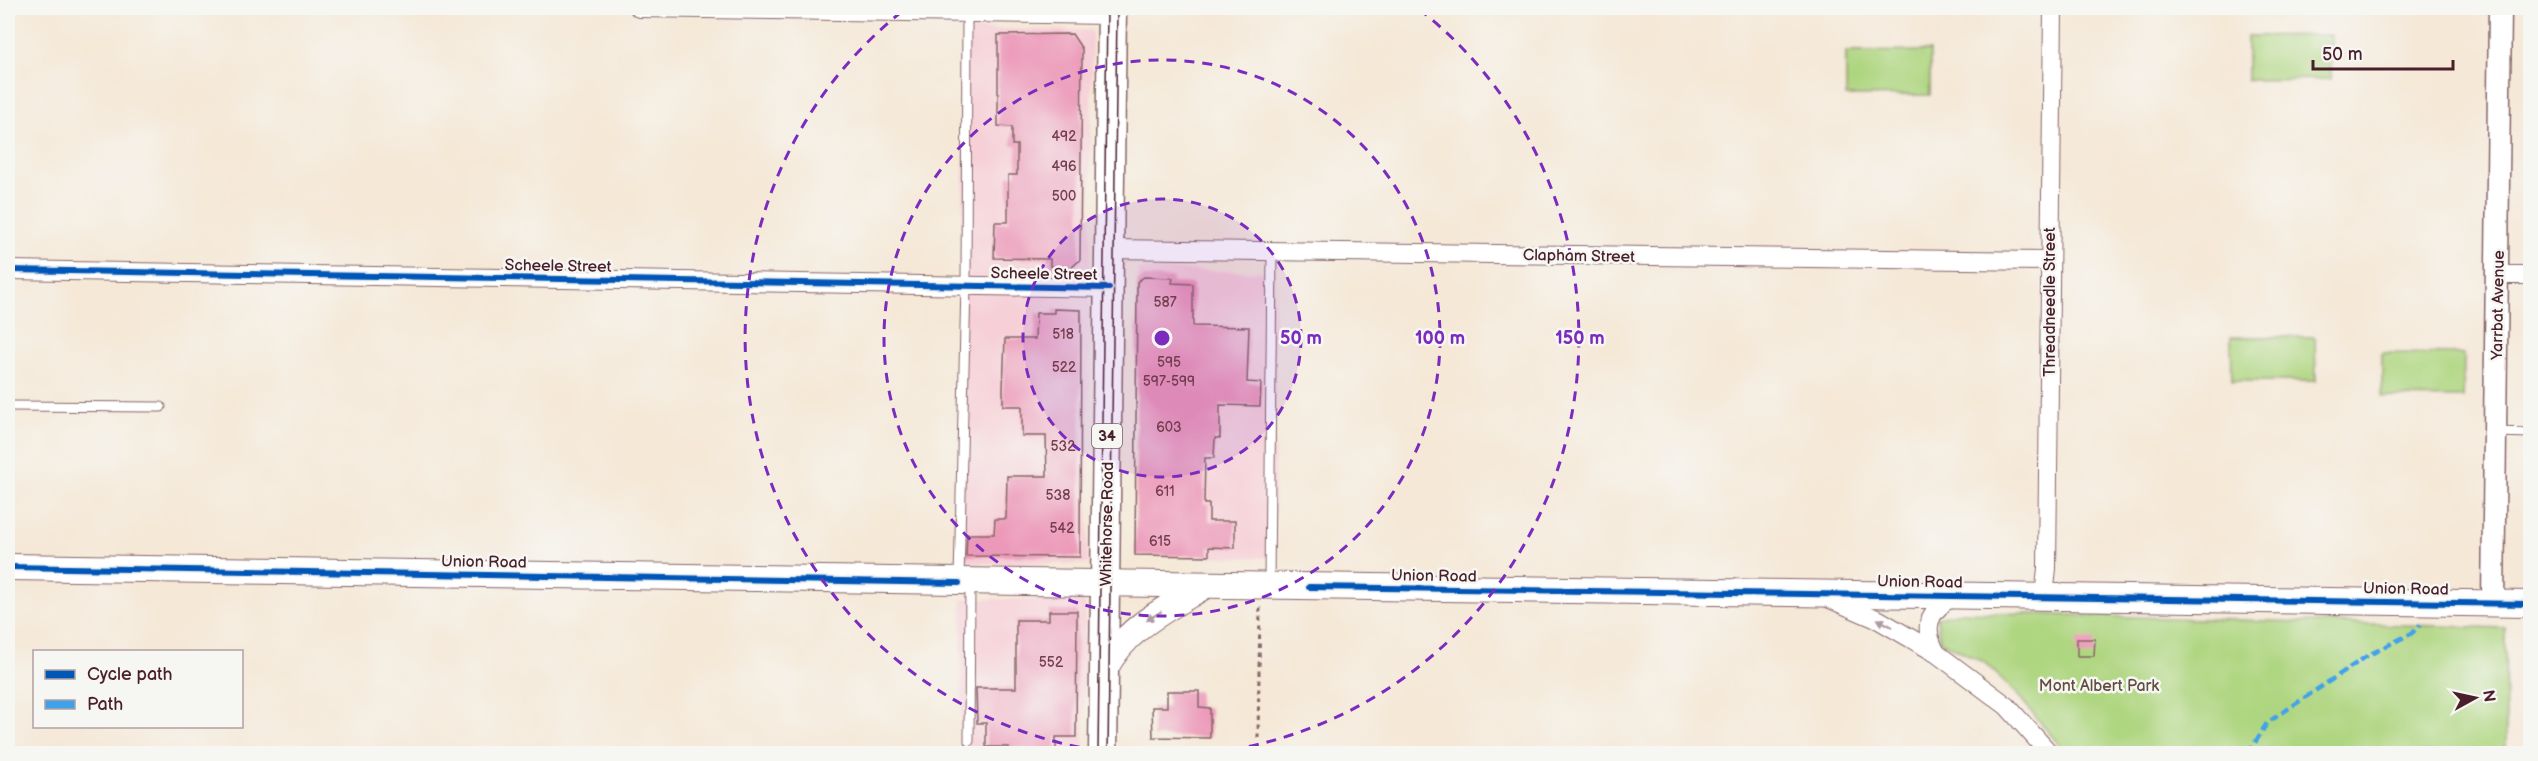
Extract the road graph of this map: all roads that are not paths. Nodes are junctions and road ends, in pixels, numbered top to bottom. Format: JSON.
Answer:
{"nodes":[{"id":1,"x":639,"y":8,"type":"edge"},
{"id":2,"x":2053,"y":8,"type":"edge"},
{"id":3,"x":2500,"y":8,"type":"edge"},
{"id":4,"x":1112,"y":11,"type":"edge"},
{"id":5,"x":967,"y":12,"type":"junction"},
{"id":6,"x":1109,"y":249,"type":"junction"},
{"id":7,"x":1272,"y":252,"type":"junction"},
{"id":8,"x":2049,"y":261,"type":"junction"},
{"id":9,"x":8,"y":270,"type":"edge"},
{"id":10,"x":2498,"y":275,"type":"junction"},
{"id":11,"x":2530,"y":275,"type":"edge"},
{"id":12,"x":966,"y":285,"type":"junction"},
{"id":13,"x":1109,"y":288,"type":"junction"},
{"id":14,"x":8,"y":406,"type":"edge"},
{"id":15,"x":161,"y":407,"type":"dead end"},
{"id":16,"x":2495,"y":432,"type":"junction"},
{"id":17,"x":2530,"y":433,"type":"edge"},
{"id":18,"x":8,"y":567,"type":"edge"},
{"id":19,"x":965,"y":583,"type":"junction"},
{"id":20,"x":1105,"y":585,"type":"junction"},
{"id":21,"x":1204,"y":586,"type":"junction"},
{"id":22,"x":1264,"y":587,"type":"junction"},
{"id":23,"x":1815,"y":592,"type":"junction"},
{"id":24,"x":1953,"y":596,"type":"junction"},
{"id":25,"x":2044,"y":597,"type":"junction"},
{"id":26,"x":2493,"y":603,"type":"junction"},
{"id":27,"x":2530,"y":604,"type":"edge"},
{"id":28,"x":1936,"y":653,"type":"junction"},
{"id":29,"x":1104,"y":670,"type":"junction"},
{"id":30,"x":969,"y":741,"type":"dead end"},
{"id":31,"x":1104,"y":753,"type":"edge"},
{"id":32,"x":2050,"y":753,"type":"edge"}],
"edges":[{"from":1,"to":5,"type":"street"},
{"from":2,"to":8,"type":"street","name":"Threadneedle Street"},
{"from":3,"to":10,"type":"street","name":"Yarrbat Avenue"},
{"from":4,"to":5,"type":"street"},
{"from":4,"to":6,"type":"main road","name":"Whitehorse Road","number":"34"},
{"from":5,"to":12,"type":"lane"},
{"from":6,"to":7,"type":"street","name":"Clapham Street"},
{"from":6,"to":13,"type":"main road","name":"Whitehorse Road","number":"34"},
{"from":7,"to":8,"type":"street","name":"Clapham Street"},
{"from":7,"to":22,"type":"lane"},
{"from":8,"to":25,"type":"street","name":"Threadneedle Street"},
{"from":9,"to":12,"type":"street","name":"Scheele Street"},
{"from":10,"to":11,"type":"street"},
{"from":10,"to":16,"type":"street","name":"Yarrbat Avenue"},
{"from":12,"to":13,"type":"street","name":"Scheele Street"},
{"from":12,"to":19,"type":"lane"},
{"from":13,"to":20,"type":"main road","name":"Whitehorse Road","number":"34"},
{"from":14,"to":15,"type":"lane"},
{"from":16,"to":17,"type":"lane"},
{"from":16,"to":26,"type":"street","name":"Yarrbat Avenue"},
{"from":18,"to":19,"type":"main road","name":"Union Road"},
{"from":19,"to":20,"type":"main road","name":"Union Road"},
{"from":19,"to":30,"type":"lane"},
{"from":20,"to":21,"type":"main road","name":"Union Road"},
{"from":20,"to":29,"type":"main road","name":"Whitehorse Road","number":"34"},
{"from":21,"to":22,"type":"main road","name":"Union Road"},
{"from":21,"to":29,"type":"main road","one_way":true},
{"from":22,"to":23,"type":"main road","name":"Union Road"},
{"from":23,"to":24,"type":"main road","name":"Union Road"},
{"from":28,"to":23,"type":"street","one_way":true},
{"from":24,"to":25,"type":"main road","name":"Union Road"},
{"from":24,"to":28,"type":"street"},
{"from":25,"to":26,"type":"main road","name":"Union Road"},
{"from":26,"to":27,"type":"main road","name":"Union Road"},
{"from":28,"to":32,"type":"street"},
{"from":29,"to":31,"type":"main road","name":"Whitehorse Road","number":"34"}]}
